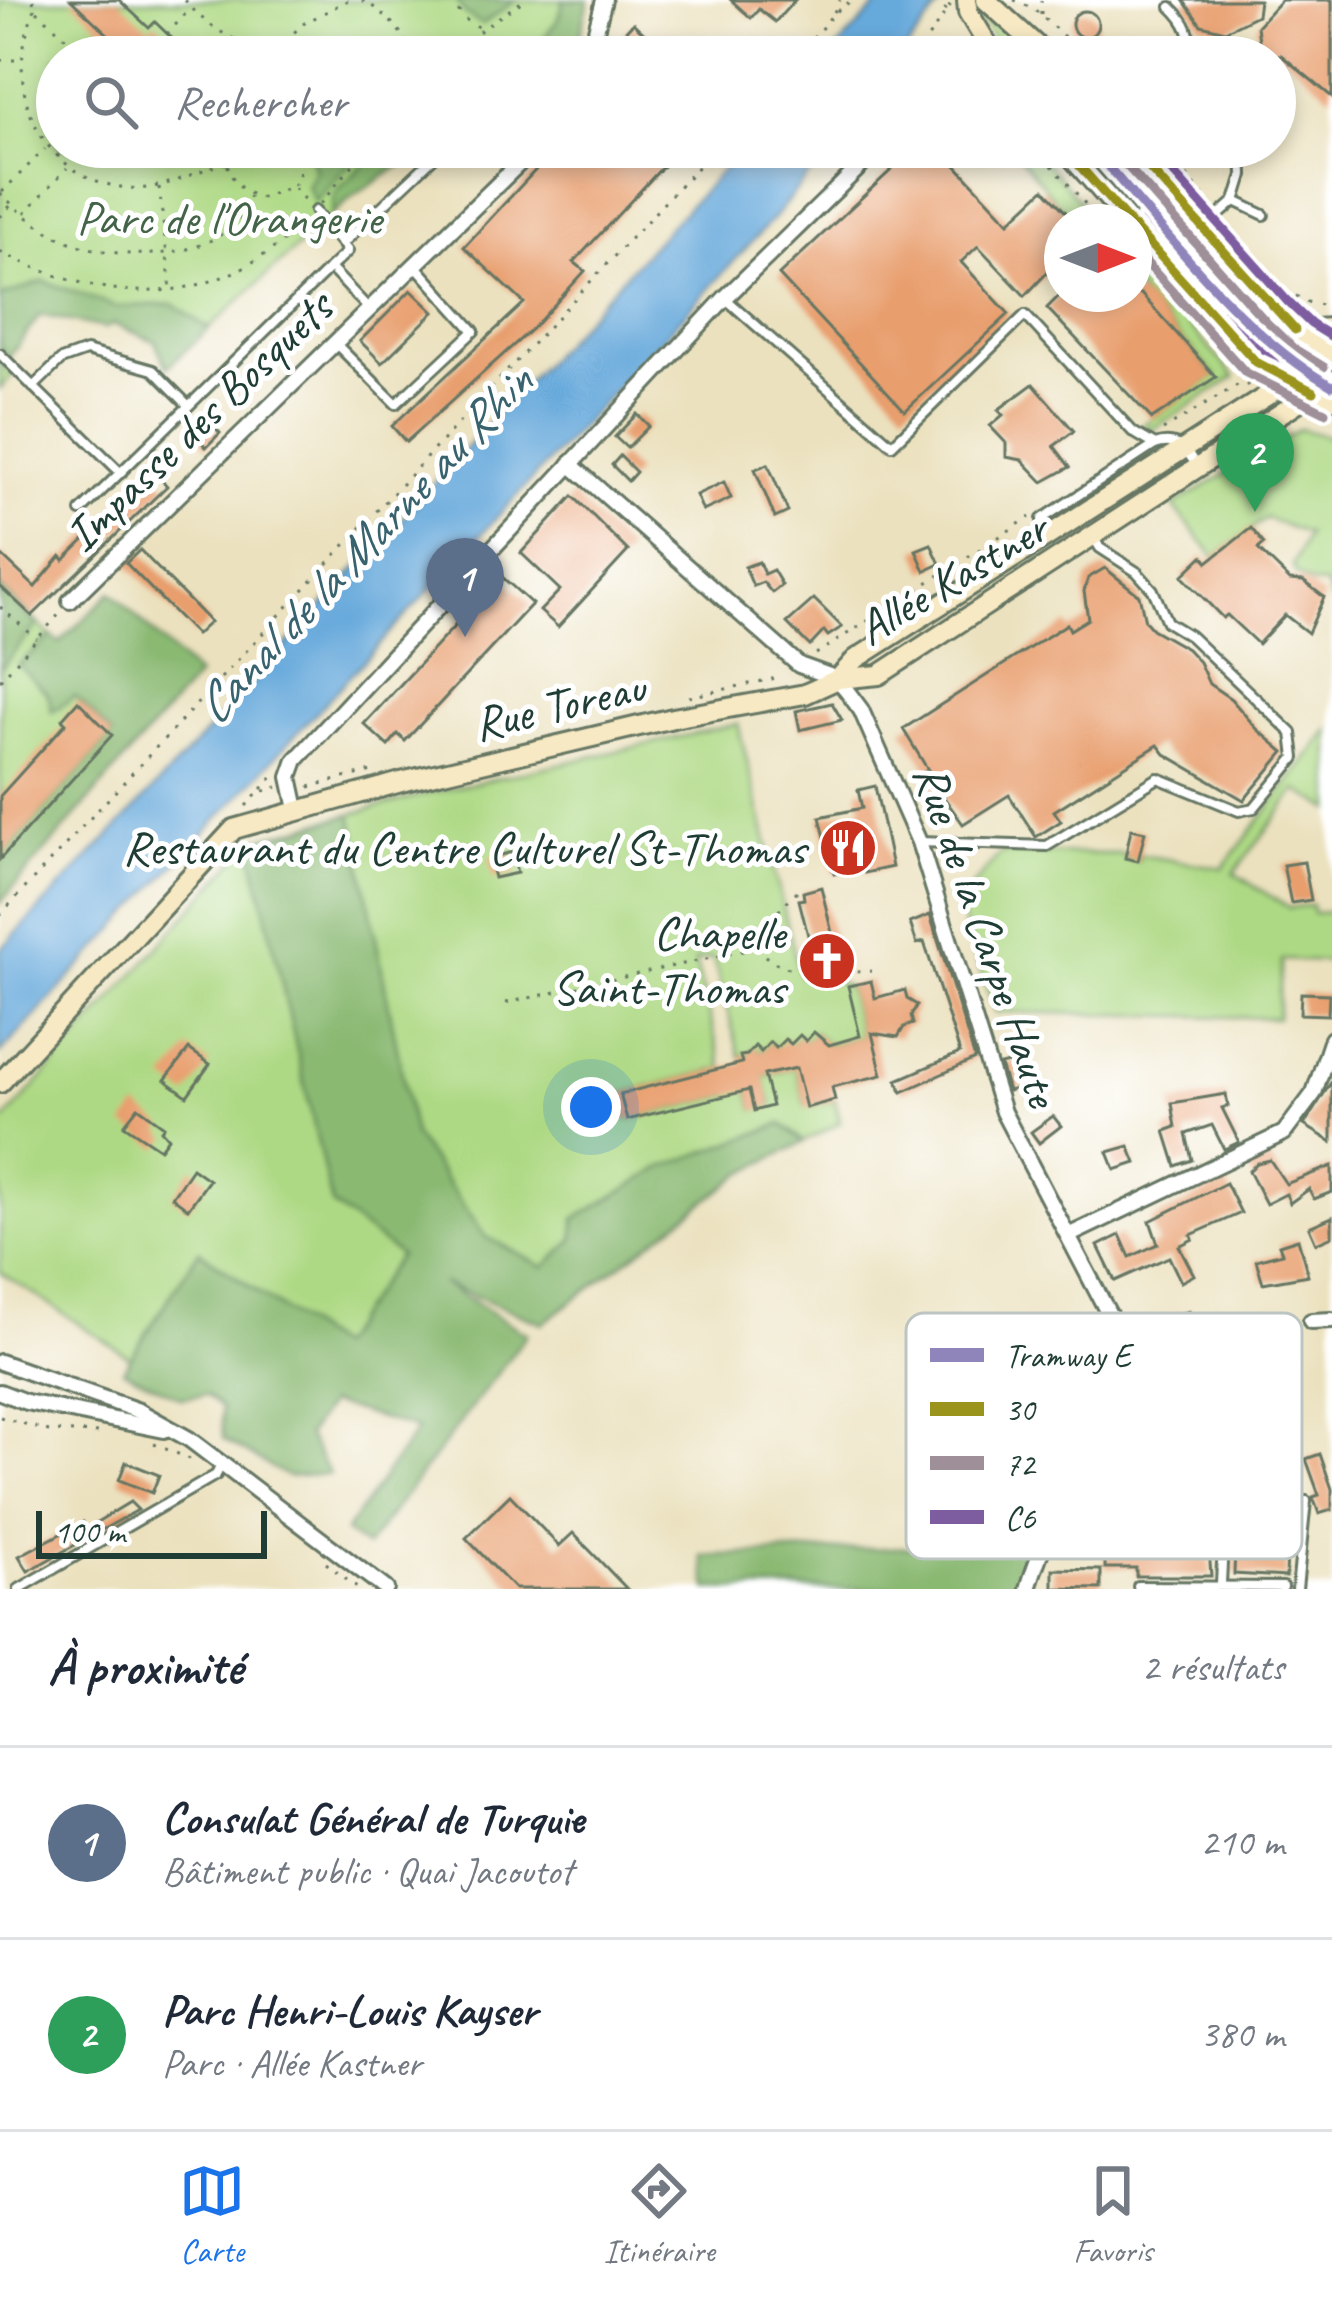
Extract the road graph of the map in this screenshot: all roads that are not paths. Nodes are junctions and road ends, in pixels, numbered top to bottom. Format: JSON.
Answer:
{"nodes":[{"id":1,"x":604,"y":0,"type":"edge"},
{"id":2,"x":967,"y":0,"type":"edge"},
{"id":3,"x":986,"y":0,"type":"edge"},
{"id":4,"x":1171,"y":7,"type":"dead end"},
{"id":5,"x":595,"y":36,"type":"edge"},
{"id":6,"x":982,"y":36,"type":"edge"},
{"id":7,"x":1026,"y":36,"type":"edge"},
{"id":8,"x":1191,"y":36,"type":"edge"},
{"id":9,"x":423,"y":168,"type":"edge"},
{"id":10,"x":514,"y":168,"type":"edge"},
{"id":11,"x":858,"y":168,"type":"edge"},
{"id":12,"x":1082,"y":168,"type":"edge"},
{"id":13,"x":1148,"y":168,"type":"edge"},
{"id":14,"x":1243,"y":168,"type":"edge"},
{"id":15,"x":1235,"y":201,"type":"junction"},
{"id":16,"x":1113,"y":204,"type":"edge"},
{"id":17,"x":314,"y":211,"type":"road end"},
{"id":18,"x":1264,"y":215,"type":"dead end"},
{"id":19,"x":1202,"y":229,"type":"junction"},
{"id":20,"x":342,"y":244,"type":"junction"},
{"id":21,"x":1152,"y":247,"type":"edge"},
{"id":22,"x":415,"y":265,"type":"junction"},
{"id":23,"x":330,"y":268,"type":"junction"},
{"id":24,"x":725,"y":298,"type":"junction"},
{"id":25,"x":369,"y":309,"type":"junction"},
{"id":26,"x":1332,"y":328,"type":"edge"},
{"id":27,"x":1295,"y":330,"type":"junction"},
{"id":28,"x":335,"y":343,"type":"junction"},
{"id":29,"x":0,"y":354,"type":"edge"},
{"id":30,"x":1332,"y":354,"type":"edge"},
{"id":31,"x":1288,"y":380,"type":"junction"},
{"id":32,"x":1332,"y":380,"type":"edge"},
{"id":33,"x":34,"y":387,"type":"junction"},
{"id":34,"x":1323,"y":396,"type":"edge"},
{"id":35,"x":187,"y":404,"type":"junction"},
{"id":36,"x":1133,"y":432,"type":"junction"},
{"id":37,"x":1151,"y":442,"type":"junction"},
{"id":38,"x":1185,"y":447,"type":"junction"},
{"id":39,"x":1135,"y":458,"type":"junction"},
{"id":40,"x":570,"y":464,"type":"junction"},
{"id":41,"x":1198,"y":468,"type":"junction"},
{"id":42,"x":121,"y":473,"type":"junction"},
{"id":43,"x":81,"y":511,"type":"dead end"},
{"id":44,"x":1093,"y":536,"type":"junction"},
{"id":45,"x":1043,"y":538,"type":"junction"},
{"id":46,"x":70,"y":601,"type":"road end"},
{"id":47,"x":929,"y":612,"type":"junction"},
{"id":48,"x":944,"y":633,"type":"junction"},
{"id":49,"x":838,"y":679,"type":"junction"},
{"id":50,"x":297,"y":808,"type":"junction"},
{"id":51,"x":919,"y":842,"type":"junction"},
{"id":52,"x":1332,"y":1040,"type":"edge"},
{"id":53,"x":1329,"y":1060,"type":"edge"},
{"id":54,"x":0,"y":1083,"type":"edge"},
{"id":55,"x":1070,"y":1235,"type":"junction"},
{"id":56,"x":1109,"y":1313,"type":"edge"},
{"id":57,"x":1332,"y":1320,"type":"edge"},
{"id":58,"x":1311,"y":1321,"type":"dead end"},
{"id":59,"x":0,"y":1362,"type":"edge"},
{"id":60,"x":0,"y":1392,"type":"edge"},
{"id":61,"x":178,"y":1433,"type":"junction"},
{"id":62,"x":222,"y":1464,"type":"junction"},
{"id":63,"x":1306,"y":1501,"type":"dead end"},
{"id":64,"x":1302,"y":1545,"type":"edge"},
{"id":65,"x":1038,"y":1559,"type":"edge"},
{"id":66,"x":1222,"y":1559,"type":"edge"},
{"id":67,"x":1301,"y":1559,"type":"edge"},
{"id":68,"x":1221,"y":1584,"type":"junction"},
{"id":69,"x":1138,"y":1586,"type":"edge"},
{"id":70,"x":1283,"y":1587,"type":"edge"},
{"id":71,"x":19,"y":1589,"type":"edge"},
{"id":72,"x":386,"y":1589,"type":"edge"},
{"id":73,"x":1028,"y":1589,"type":"edge"},
{"id":74,"x":1298,"y":1589,"type":"edge"}],
"edges":[{"from":1,"to":5,"type":"street"},
{"from":2,"to":6,"type":"main road"},
{"from":3,"to":7,"type":"main road"},
{"from":4,"to":8,"type":"lane"},
{"from":9,"to":20,"type":"lane"},
{"from":10,"to":22,"type":"street","name":"Impasse des Bosquets"},
{"from":11,"to":24,"type":"street"},
{"from":12,"to":16,"type":"main road"},
{"from":13,"to":19,"type":"main road"},
{"from":14,"to":15,"type":"lane"},
{"from":15,"to":18,"type":"lane"},
{"from":15,"to":19,"type":"lane"},
{"from":17,"to":20,"type":"lane"},
{"from":19,"to":27,"type":"main road"},
{"from":20,"to":23,"type":"lane"},
{"from":21,"to":31,"type":"main road"},
{"from":22,"to":25,"type":"street","name":"Impasse des Bosquets"},
{"from":22,"to":28,"type":"lane"},
{"from":23,"to":25,"type":"lane"},
{"from":23,"to":35,"type":"lane"},
{"from":24,"to":36,"type":"lane"},
{"from":24,"to":40,"type":"street"},
{"from":25,"to":28,"type":"street","name":"Impasse des Bosquets"},
{"from":26,"to":27,"type":"main road"},
{"from":27,"to":30,"type":"main road"},
{"from":28,"to":46,"type":"street","name":"Impasse des Bosquets"},
{"from":29,"to":33,"type":"lane"},
{"from":30,"to":31,"type":"main road","name":"Allée Kastner"},
{"from":31,"to":34,"type":"main road"},
{"from":31,"to":38,"type":"main road","name":"Allée Kastner"},
{"from":32,"to":34,"type":"main road","name":"Allée Kastner"},
{"from":33,"to":35,"type":"lane"},
{"from":33,"to":42,"type":"lane"},
{"from":34,"to":41,"type":"main road","name":"Allée Kastner"},
{"from":35,"to":42,"type":"lane"},
{"from":36,"to":37,"type":"lane"},
{"from":36,"to":39,"type":"lane"},
{"from":37,"to":38,"type":"lane"},
{"from":37,"to":39,"type":"lane"},
{"from":38,"to":41,"type":"lane"},
{"from":38,"to":45,"type":"main road","name":"Allée Kastner"},
{"from":39,"to":45,"type":"lane"},
{"from":40,"to":49,"type":"street"},
{"from":40,"to":50,"type":"street"},
{"from":41,"to":44,"type":"main road","name":"Allée Kastner"},
{"from":42,"to":43,"type":"lane"},
{"from":44,"to":48,"type":"main road","name":"Allée Kastner"},
{"from":44,"to":51,"type":"lane"},
{"from":45,"to":47,"type":"main road","name":"Allée Kastner"},
{"from":47,"to":48,"type":"main road"},
{"from":47,"to":49,"type":"main road","name":"Allée Kastner"},
{"from":48,"to":49,"type":"main road","name":"Allée Kastner"},
{"from":49,"to":50,"type":"main road","name":"Rue Toreau"},
{"from":49,"to":51,"type":"street","name":"Rue de la Carpe Haute"},
{"from":50,"to":54,"type":"main road","name":"Rue Toreau"},
{"from":51,"to":55,"type":"street","name":"Rue de la Carpe Haute"},
{"from":52,"to":53,"type":"street"},
{"from":53,"to":55,"type":"street"},
{"from":55,"to":56,"type":"street","name":"Rue de la Carpe Haute"},
{"from":57,"to":58,"type":"street"},
{"from":59,"to":61,"type":"street"},
{"from":60,"to":61,"type":"street"},
{"from":61,"to":62,"type":"street"},
{"from":62,"to":71,"type":"lane"},
{"from":62,"to":72,"type":"street"},
{"from":63,"to":64,"type":"lane"},
{"from":65,"to":73,"type":"street","name":"Rue de la Carpe Haute"},
{"from":66,"to":68,"type":"lane"},
{"from":67,"to":74,"type":"lane"},
{"from":68,"to":69,"type":"lane"},
{"from":68,"to":70,"type":"lane"}]}
